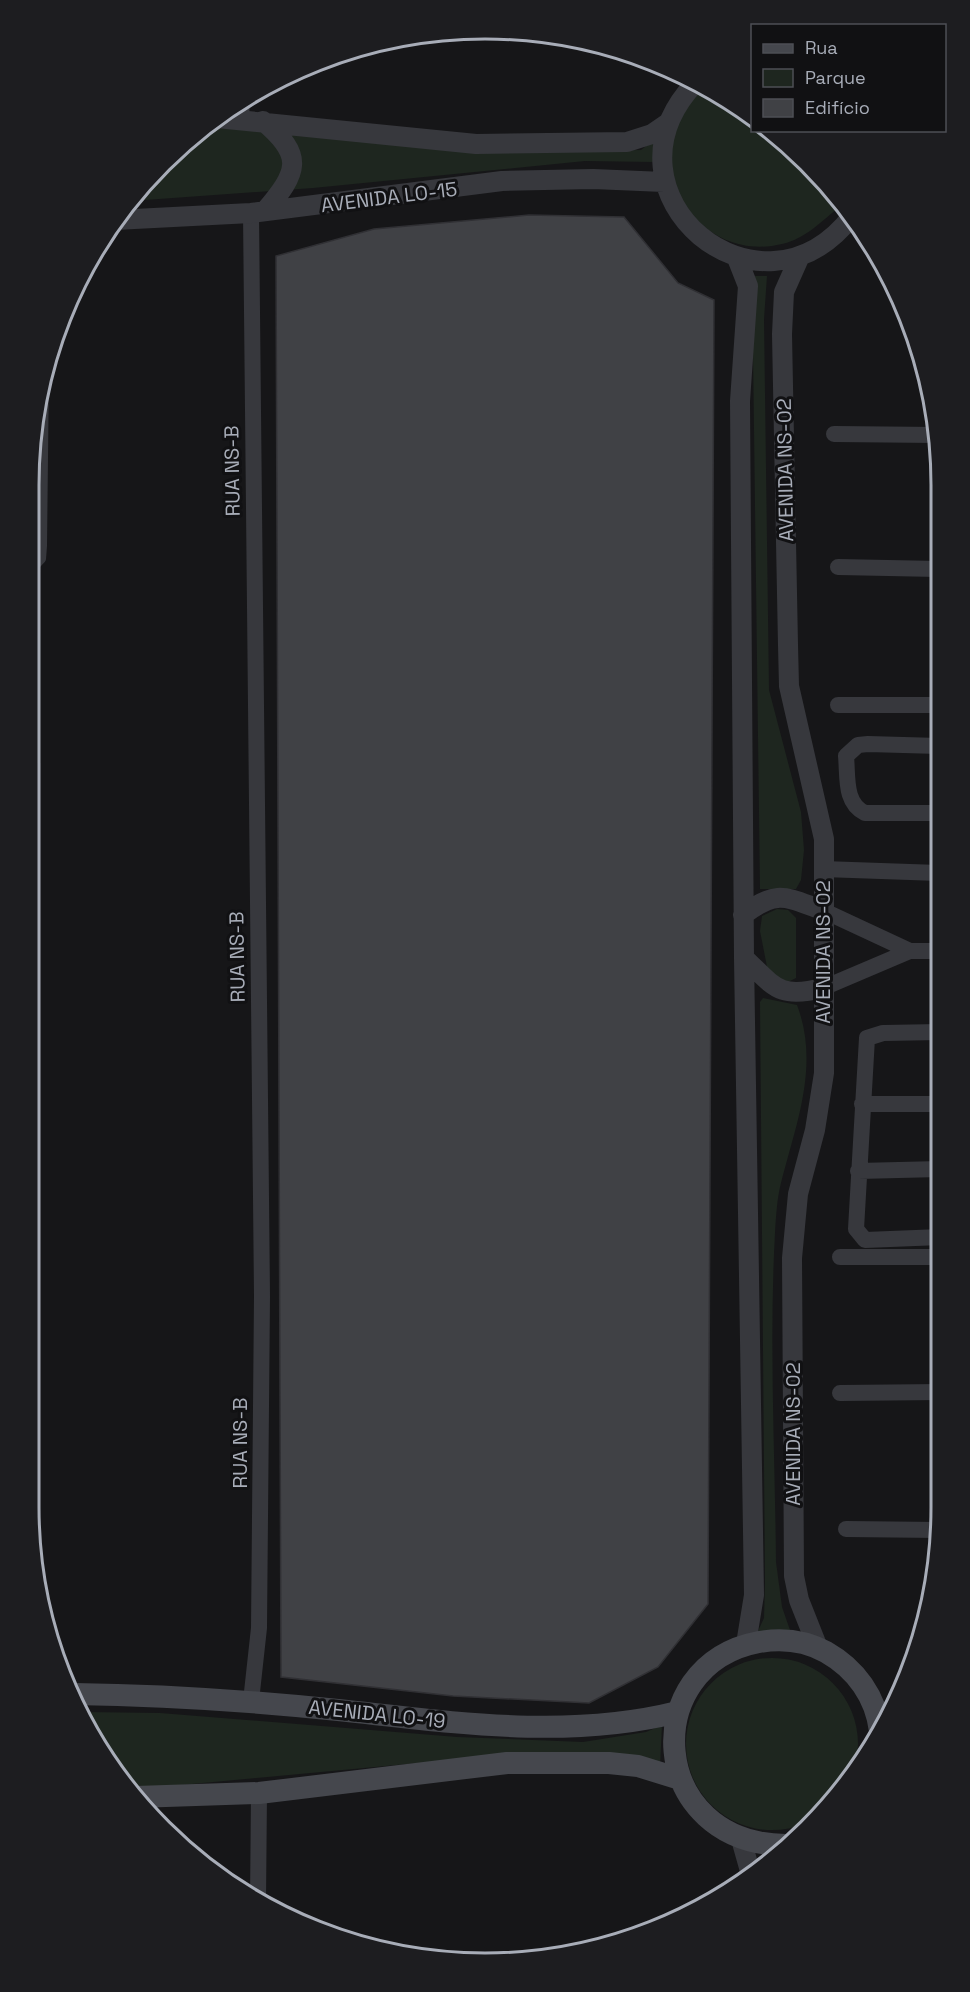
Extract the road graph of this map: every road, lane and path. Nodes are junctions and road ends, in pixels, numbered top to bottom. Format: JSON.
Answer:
{"nodes":[{"id":1,"x":690,"y":89,"type":"edge"},
{"id":2,"x":243,"y":110,"type":"edge"},
{"id":3,"x":263,"y":121,"type":"junction"},
{"id":4,"x":668,"y":123,"type":"junction"},
{"id":5,"x":664,"y":182,"type":"junction"},
{"id":6,"x":258,"y":212,"type":"junction"},
{"id":7,"x":126,"y":219,"type":"edge"},
{"id":8,"x":846,"y":223,"type":"edge"},
{"id":9,"x":800,"y":256,"type":"junction"},
{"id":10,"x":737,"y":258,"type":"junction"},
{"id":11,"x":44,"y":419,"type":"edge"},
{"id":12,"x":834,"y":434,"type":"dead end"},
{"id":13,"x":928,"y":435,"type":"edge"},
{"id":14,"x":39,"y":562,"type":"edge"},
{"id":15,"x":838,"y":567,"type":"dead end"},
{"id":16,"x":931,"y":569,"type":"edge"},
{"id":17,"x":838,"y":705,"type":"dead end"},
{"id":18,"x":931,"y":705,"type":"edge"},
{"id":19,"x":931,"y":746,"type":"edge"},
{"id":20,"x":931,"y":813,"type":"edge"},
{"id":21,"x":823,"y":869,"type":"junction"},
{"id":22,"x":931,"y":873,"type":"edge"},
{"id":23,"x":822,"y":910,"type":"junction"},
{"id":24,"x":743,"y":915,"type":"junction"},
{"id":25,"x":910,"y":951,"type":"junction"},
{"id":26,"x":931,"y":951,"type":"edge"},
{"id":27,"x":744,"y":958,"type":"junction"},
{"id":28,"x":823,"y":988,"type":"junction"},
{"id":29,"x":931,"y":1032,"type":"edge"},
{"id":30,"x":862,"y":1104,"type":"junction"},
{"id":31,"x":931,"y":1104,"type":"edge"},
{"id":32,"x":931,"y":1169,"type":"edge"},
{"id":33,"x":858,"y":1171,"type":"junction"},
{"id":34,"x":931,"y":1237,"type":"edge"},
{"id":35,"x":840,"y":1257,"type":"dead end"},
{"id":36,"x":931,"y":1257,"type":"edge"},
{"id":37,"x":931,"y":1392,"type":"edge"},
{"id":38,"x":840,"y":1393,"type":"dead end"},
{"id":39,"x":846,"y":1529,"type":"dead end"},
{"id":40,"x":930,"y":1530,"type":"edge"},
{"id":41,"x":746,"y":1644,"type":"junction"},
{"id":42,"x":818,"y":1648,"type":"junction"},
{"id":43,"x":81,"y":1694,"type":"edge"},
{"id":44,"x":251,"y":1701,"type":"junction"},
{"id":45,"x":882,"y":1706,"type":"edge"},
{"id":46,"x":678,"y":1712,"type":"junction"},
{"id":47,"x":680,"y":1779,"type":"junction"},
{"id":48,"x":259,"y":1793,"type":"junction"},
{"id":49,"x":146,"y":1797,"type":"edge"},
{"id":50,"x":741,"y":1839,"type":"junction"},
{"id":51,"x":776,"y":1845,"type":"edge"},
{"id":52,"x":749,"y":1867,"type":"edge"},
{"id":53,"x":258,"y":1891,"type":"edge"}],
"edges":[{"from":1,"to":4,"type":"street"},
{"from":2,"to":3,"type":"street"},
{"from":3,"to":4,"type":"street"},
{"from":3,"to":6,"type":"street"},
{"from":4,"to":5,"type":"street"},
{"from":5,"to":6,"type":"street","name":"AVENIDA LO-15"},
{"from":5,"to":10,"type":"street"},
{"from":6,"to":7,"type":"street","name":"AVENIDA LO-15"},
{"from":6,"to":44,"type":"street","name":"RUA NS-B"},
{"from":8,"to":9,"type":"street"},
{"from":9,"to":10,"type":"street"},
{"from":9,"to":21,"type":"street","name":"AVENIDA NS-02"},
{"from":10,"to":24,"type":"street","name":"AVENIDA NS-02"},
{"from":11,"to":14,"type":"lane"},
{"from":12,"to":13,"type":"street"},
{"from":15,"to":16,"type":"street"},
{"from":17,"to":18,"type":"street"},
{"from":19,"to":20,"type":"street"},
{"from":21,"to":22,"type":"street"},
{"from":21,"to":23,"type":"street","name":"AVENIDA NS-02"},
{"from":23,"to":24,"type":"street"},
{"from":23,"to":25,"type":"street"},
{"from":23,"to":28,"type":"street","name":"AVENIDA NS-02"},
{"from":24,"to":27,"type":"street","name":"AVENIDA NS-02"},
{"from":25,"to":26,"type":"street"},
{"from":25,"to":28,"type":"street"},
{"from":27,"to":28,"type":"street"},
{"from":27,"to":41,"type":"street","name":"AVENIDA NS-02"},
{"from":28,"to":42,"type":"street","name":"AVENIDA NS-02"},
{"from":29,"to":30,"type":"street"},
{"from":30,"to":31,"type":"street"},
{"from":30,"to":33,"type":"street"},
{"from":32,"to":33,"type":"street"},
{"from":33,"to":34,"type":"street"},
{"from":35,"to":36,"type":"street"},
{"from":37,"to":38,"type":"street"},
{"from":39,"to":40,"type":"street"},
{"from":41,"to":42,"type":"main road"},
{"from":41,"to":46,"type":"main road"},
{"from":42,"to":45,"type":"main road"},
{"from":43,"to":44,"type":"main road","name":"AVENIDA LO-19"},
{"from":44,"to":46,"type":"main road","name":"AVENIDA LO-19"},
{"from":46,"to":47,"type":"main road"},
{"from":47,"to":48,"type":"main road"},
{"from":47,"to":50,"type":"main road"},
{"from":48,"to":49,"type":"main road"},
{"from":48,"to":53,"type":"street"},
{"from":50,"to":51,"type":"main road"},
{"from":50,"to":52,"type":"street"}]}
